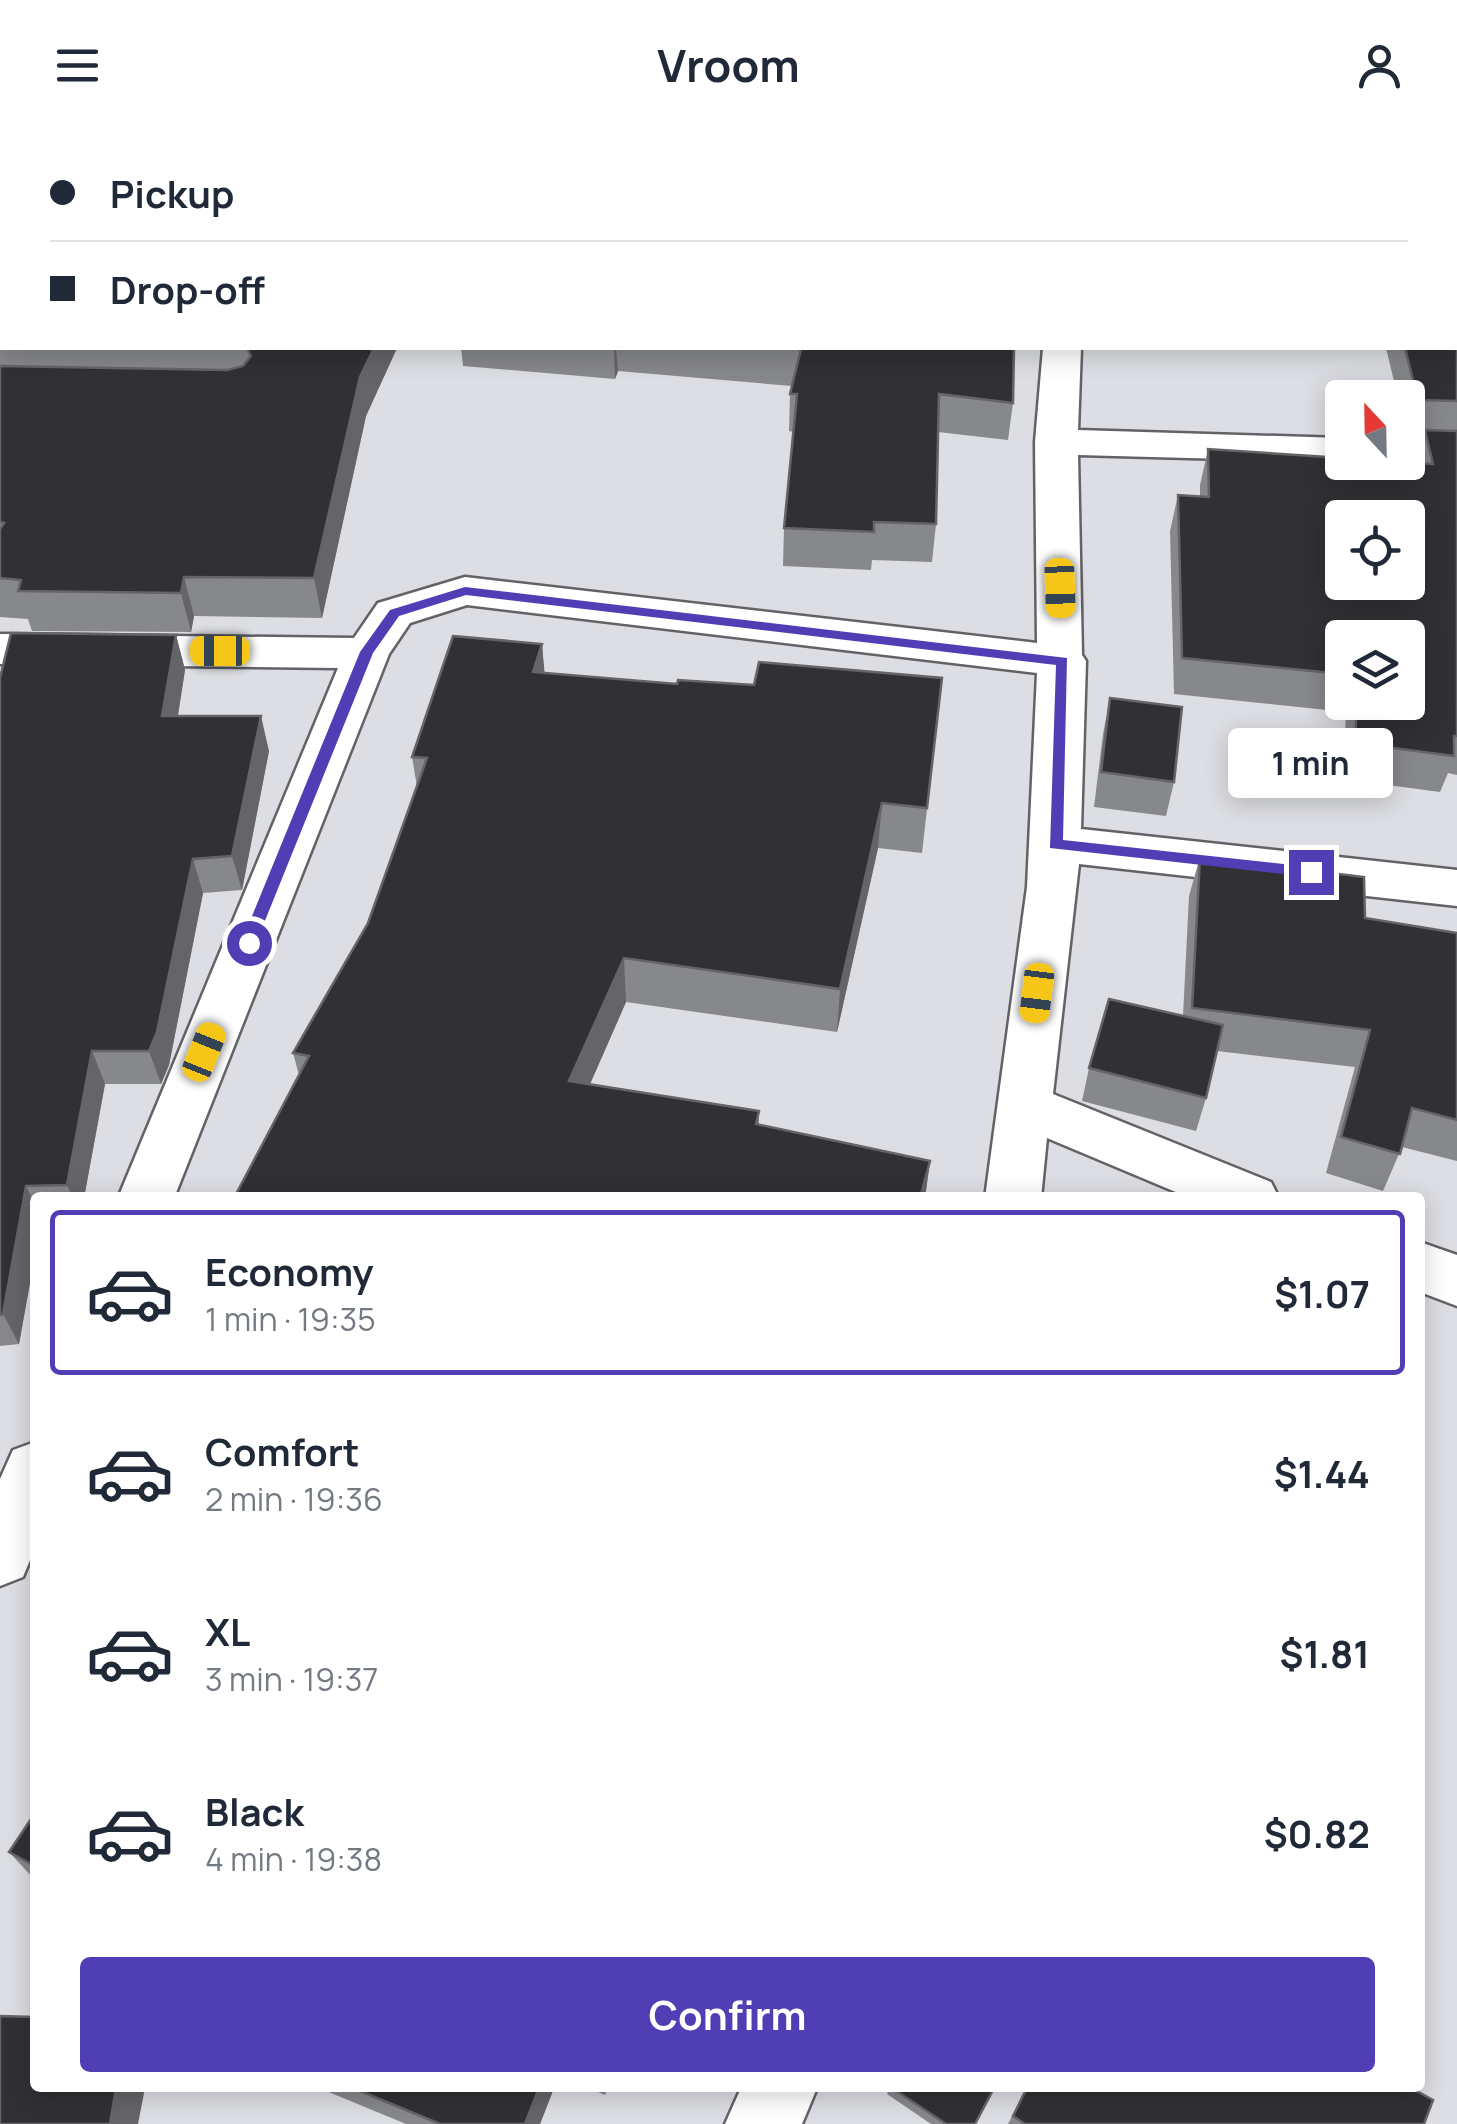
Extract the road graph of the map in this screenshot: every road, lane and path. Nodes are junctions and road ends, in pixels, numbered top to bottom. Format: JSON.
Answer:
{"nodes":[{"id":1,"x":1062,"y":350,"type":"edge"},
{"id":2,"x":1055,"y":442,"type":"junction"},
{"id":3,"x":1325,"y":450,"type":"edge"},
{"id":4,"x":1425,"y":452,"type":"edge"},
{"id":5,"x":1457,"y":453,"type":"edge"},
{"id":6,"x":0,"y":650,"type":"edge"},
{"id":7,"x":367,"y":652,"type":"junction"},
{"id":8,"x":1063,"y":661,"type":"junction"},
{"id":9,"x":1056,"y":844,"type":"junction"},
{"id":10,"x":1457,"y":888,"type":"edge"},
{"id":11,"x":1023,"y":1104,"type":"junction"},
{"id":12,"x":148,"y":1192,"type":"edge"},
{"id":13,"x":1014,"y":1192,"type":"edge"},
{"id":14,"x":1237,"y":1192,"type":"edge"},
{"id":15,"x":1425,"y":1268,"type":"edge"},
{"id":16,"x":1457,"y":1281,"type":"edge"},
{"id":17,"x":30,"y":1482,"type":"edge"},
{"id":18,"x":0,"y":1556,"type":"edge"},
{"id":19,"x":778,"y":2092,"type":"edge"},
{"id":20,"x":763,"y":2124,"type":"edge"}],
"edges":[{"from":1,"to":2,"type":"street"},
{"from":2,"to":3,"type":"street"},
{"from":2,"to":8,"type":"street"},
{"from":4,"to":5,"type":"street"},
{"from":6,"to":7,"type":"street"},
{"from":7,"to":8,"type":"street"},
{"from":7,"to":12,"type":"street"},
{"from":8,"to":9,"type":"street"},
{"from":9,"to":10,"type":"street"},
{"from":9,"to":11,"type":"street"},
{"from":11,"to":13,"type":"street"},
{"from":11,"to":14,"type":"street"},
{"from":15,"to":16,"type":"street"},
{"from":17,"to":18,"type":"street"},
{"from":19,"to":20,"type":"street"}]}
